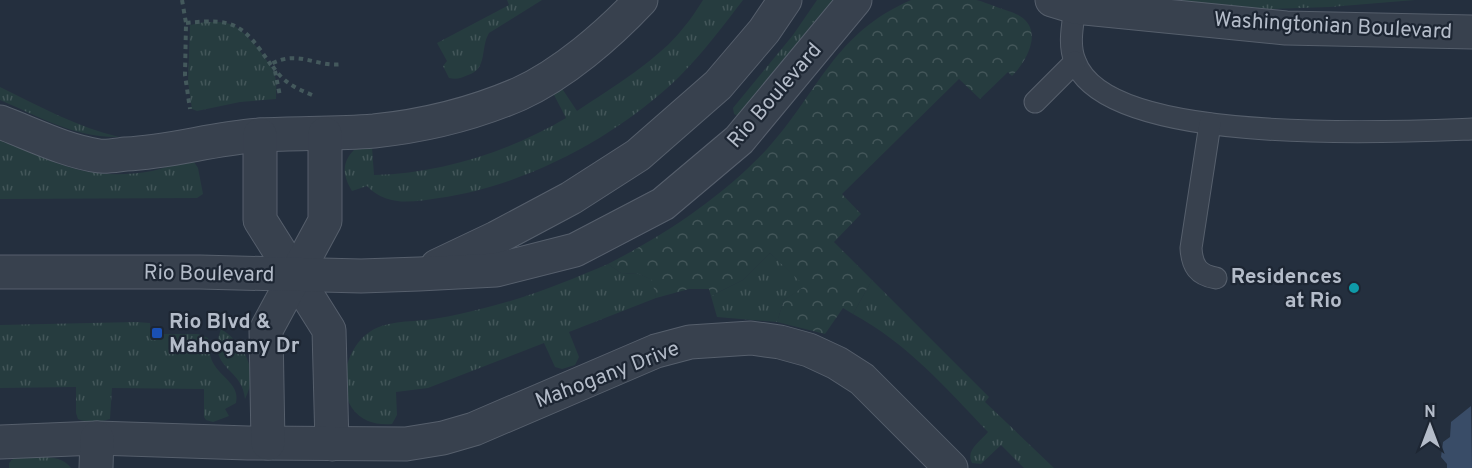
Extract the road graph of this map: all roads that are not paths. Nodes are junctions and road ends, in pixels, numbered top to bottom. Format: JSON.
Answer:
{"nodes":[{"id":1,"x":641,"y":0,"type":"edge"},
{"id":2,"x":785,"y":0,"type":"edge"},
{"id":3,"x":855,"y":0,"type":"edge"},
{"id":4,"x":1064,"y":3,"type":"edge"},
{"id":5,"x":1472,"y":32,"type":"edge"},
{"id":6,"x":1075,"y":62,"type":"junction"},
{"id":7,"x":1035,"y":102,"type":"dead end"},
{"id":8,"x":0,"y":122,"type":"edge"},
{"id":9,"x":1210,"y":124,"type":"junction"},
{"id":10,"x":1472,"y":129,"type":"edge"},
{"id":11,"x":325,"y":134,"type":"junction"},
{"id":12,"x":260,"y":135,"type":"junction"},
{"id":13,"x":0,"y":272,"type":"edge"},
{"id":14,"x":296,"y":274,"type":"junction"},
{"id":15,"x":419,"y":274,"type":"junction"},
{"id":16,"x":1216,"y":278,"type":"dead end"},
{"id":17,"x":0,"y":442,"type":"edge"},
{"id":18,"x":268,"y":443,"type":"junction"},
{"id":19,"x":332,"y":444,"type":"junction"},
{"id":20,"x":96,"y":453,"type":"edge"},
{"id":21,"x":951,"y":468,"type":"edge"}],
"edges":[{"from":1,"to":11,"type":"street"},
{"from":2,"to":15,"type":"street","name":"Rio Boulevard"},
{"from":3,"to":15,"type":"street","name":"Rio Boulevard"},
{"from":4,"to":5,"type":"street","name":"Washingtonian Boulevard"},
{"from":4,"to":6,"type":"lane"},
{"from":6,"to":7,"type":"lane"},
{"from":6,"to":9,"type":"lane"},
{"from":8,"to":12,"type":"street"},
{"from":9,"to":10,"type":"lane"},
{"from":9,"to":16,"type":"lane"},
{"from":11,"to":12,"type":"street"},
{"from":11,"to":14,"type":"street"},
{"from":12,"to":14,"type":"street"},
{"from":13,"to":14,"type":"street","name":"Rio Boulevard"},
{"from":14,"to":15,"type":"street","name":"Rio Boulevard"},
{"from":14,"to":18,"type":"street"},
{"from":14,"to":19,"type":"street"},
{"from":17,"to":20,"type":"street","name":"Mahogany Drive"},
{"from":18,"to":19,"type":"street","name":"Mahogany Drive"},
{"from":18,"to":20,"type":"street","name":"Mahogany Drive"},
{"from":19,"to":21,"type":"street","name":"Mahogany Drive"}]}
